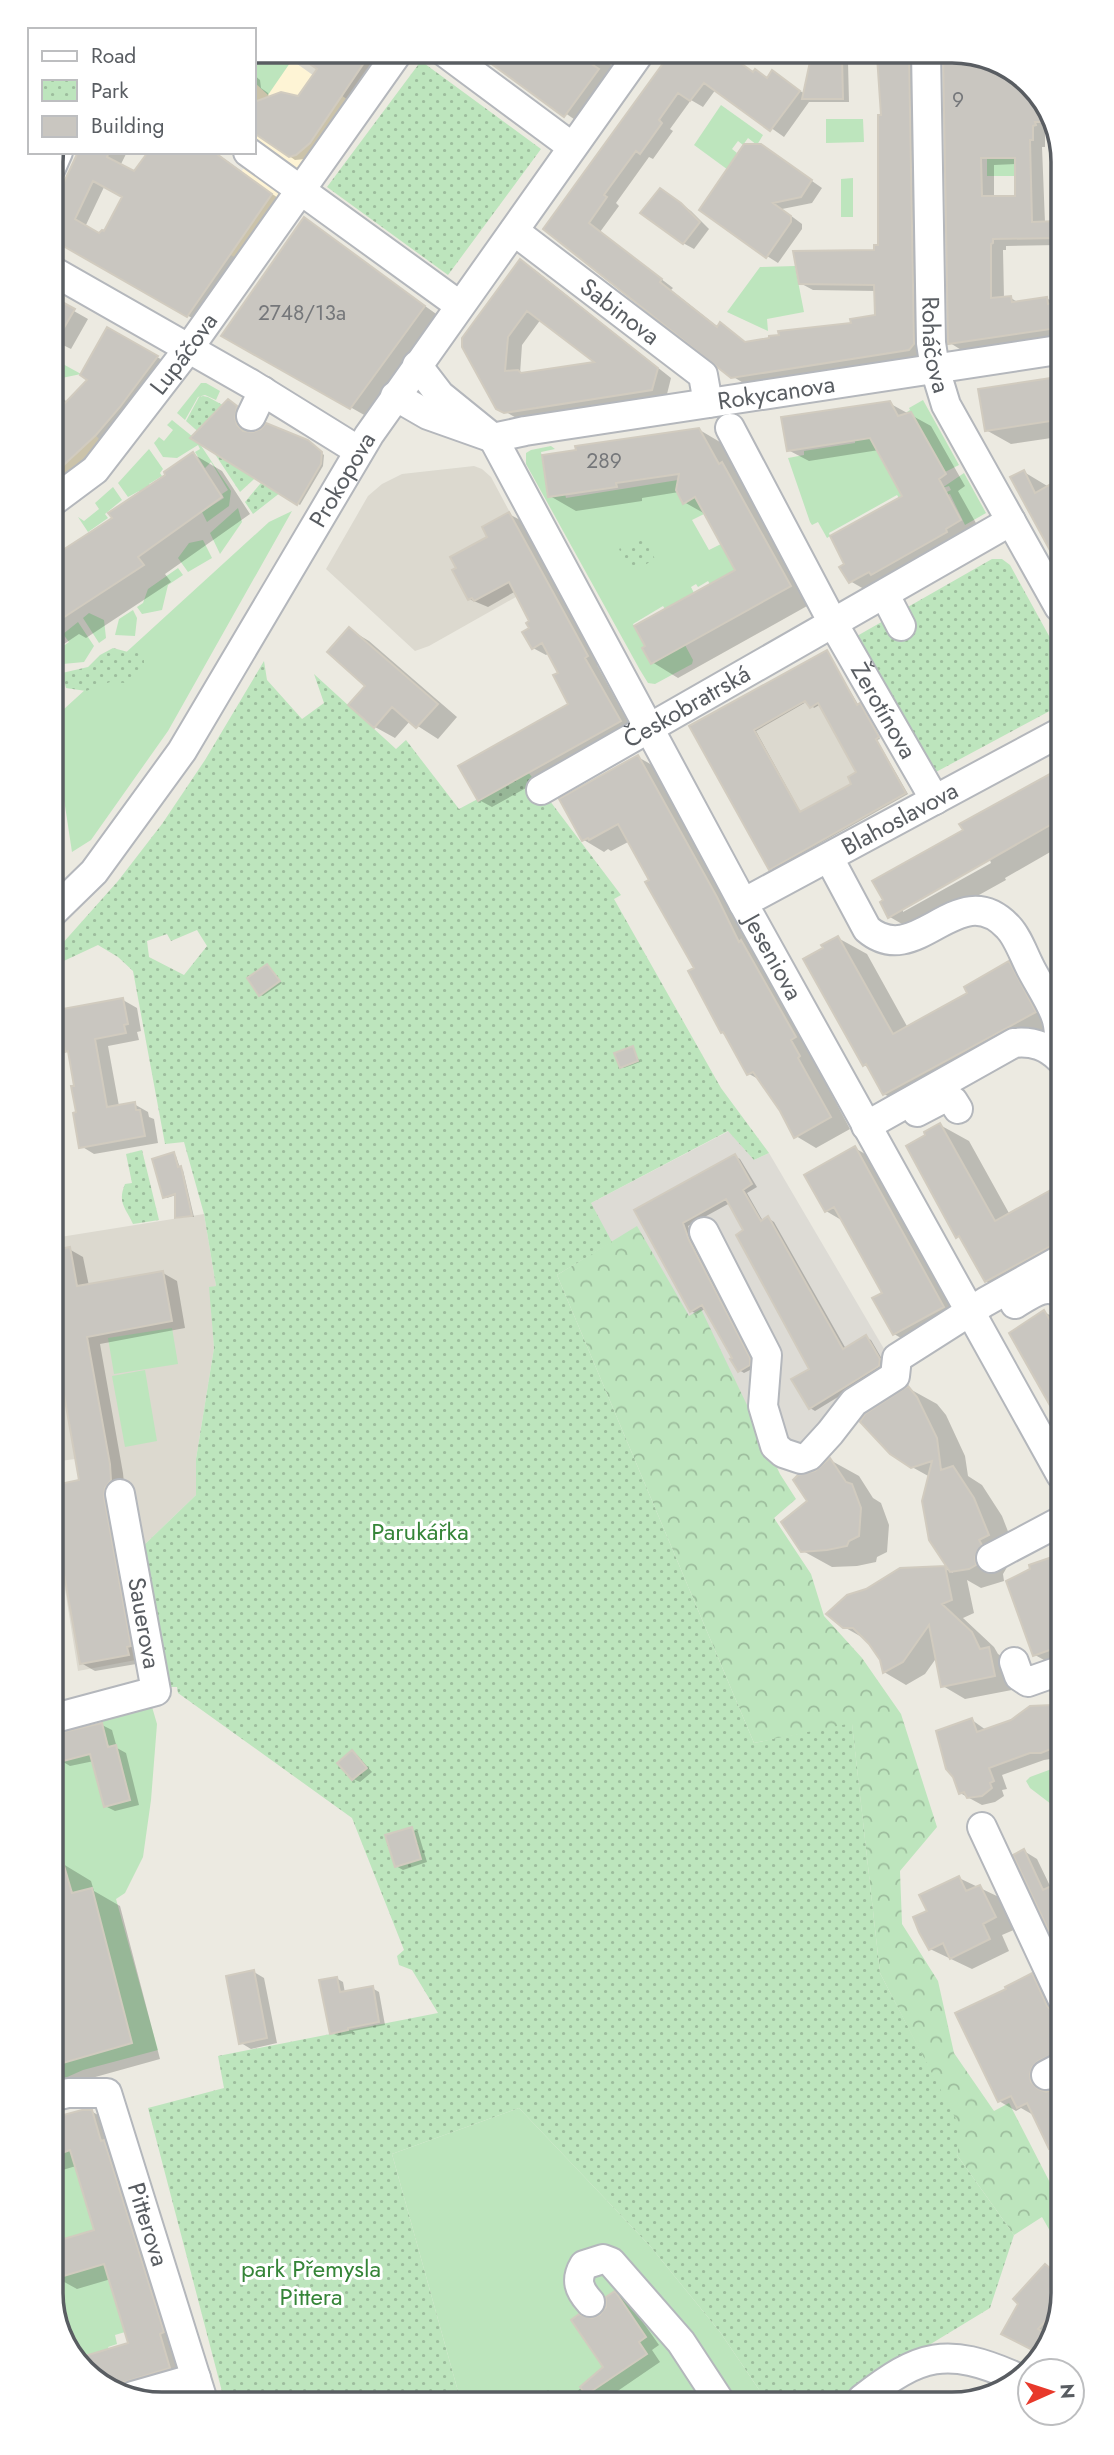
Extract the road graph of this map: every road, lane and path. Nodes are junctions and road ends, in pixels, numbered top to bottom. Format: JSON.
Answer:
{"nodes":[{"id":1,"x":391,"y":63,"type":"edge"},
{"id":2,"x":459,"y":63,"type":"edge"},
{"id":3,"x":632,"y":63,"type":"edge"},
{"id":4,"x":926,"y":63,"type":"edge"},
{"id":5,"x":571,"y":146,"type":"junction"},
{"id":6,"x":251,"y":154,"type":"edge"},
{"id":7,"x":300,"y":190,"type":"junction"},
{"id":8,"x":514,"y":231,"type":"junction"},
{"id":9,"x":63,"y":277,"type":"edge"},
{"id":10,"x":459,"y":305,"type":"junction"},
{"id":11,"x":189,"y":348,"type":"junction"},
{"id":12,"x":1051,"y":351,"type":"edge"},
{"id":13,"x":417,"y":365,"type":"junction"},
{"id":14,"x":935,"y":369,"type":"junction"},
{"id":15,"x":396,"y":396,"type":"junction"},
{"id":16,"x":708,"y":403,"type":"junction"},
{"id":17,"x":730,"y":428,"type":"dead end"},
{"id":18,"x":494,"y":438,"type":"junction"},
{"id":19,"x":359,"y":450,"type":"junction"},
{"id":20,"x":63,"y":494,"type":"edge"},
{"id":21,"x":1011,"y":522,"type":"junction"},
{"id":22,"x":1051,"y":593,"type":"edge"},
{"id":23,"x":885,"y":595,"type":"junction"},
{"id":24,"x":834,"y":623,"type":"junction"},
{"id":25,"x":901,"y":626,"type":"dead end"},
{"id":26,"x":650,"y":729,"type":"junction"},
{"id":27,"x":1051,"y":737,"type":"edge"},
{"id":28,"x":541,"y":789,"type":"dead end"},
{"id":29,"x":935,"y":800,"type":"junction"},
{"id":30,"x":829,"y":858,"type":"junction"},
{"id":31,"x":63,"y":902,"type":"edge"},
{"id":32,"x":743,"y":904,"type":"junction"},
{"id":33,"x":1051,"y":1008,"type":"edge"},
{"id":34,"x":1051,"y":1050,"type":"edge"},
{"id":35,"x":958,"y":1109,"type":"dead end"},
{"id":36,"x":868,"y":1130,"type":"junction"},
{"id":37,"x":704,"y":1232,"type":"dead end"},
{"id":38,"x":1051,"y":1266,"type":"edge"},
{"id":39,"x":1051,"y":1289,"type":"edge"},
{"id":40,"x":974,"y":1318,"type":"junction"},
{"id":41,"x":1051,"y":1457,"type":"edge"},
{"id":42,"x":120,"y":1494,"type":"dead end"},
{"id":43,"x":1051,"y":1526,"type":"edge"},
{"id":44,"x":991,"y":1558,"type":"dead end"},
{"id":45,"x":1014,"y":1661,"type":"dead end"},
{"id":46,"x":1051,"y":1674,"type":"edge"},
{"id":47,"x":63,"y":1716,"type":"edge"},
{"id":48,"x":982,"y":1827,"type":"dead end"},
{"id":49,"x":1051,"y":1974,"type":"edge"},
{"id":50,"x":63,"y":2094,"type":"edge"},
{"id":51,"x":590,"y":2302,"type":"dead end"},
{"id":52,"x":1009,"y":2374,"type":"edge"},
{"id":53,"x":200,"y":2391,"type":"edge"},
{"id":54,"x":714,"y":2392,"type":"edge"},
{"id":55,"x":872,"y":2392,"type":"edge"}],
"edges":[{"from":1,"to":7,"type":"street","name":"Lupáčova"},
{"from":2,"to":5,"type":"street"},
{"from":3,"to":5,"type":"street","name":"Prokopova"},
{"from":4,"to":14,"type":"street","name":"Roháčova"},
{"from":5,"to":8,"type":"street","name":"Prokopova"},
{"from":6,"to":7,"type":"street"},
{"from":7,"to":10,"type":"street"},
{"from":7,"to":11,"type":"street","name":"Lupáčova"},
{"from":8,"to":10,"type":"street","name":"Prokopova"},
{"from":8,"to":16,"type":"street","name":"Sabinova"},
{"from":9,"to":11,"type":"street"},
{"from":10,"to":13,"type":"street","name":"Prokopova"},
{"from":11,"to":19,"type":"street"},
{"from":11,"to":20,"type":"street","name":"Lupáčova"},
{"from":12,"to":14,"type":"street","name":"Rokycanova"},
{"from":13,"to":15,"type":"street","name":"Prokopova"},
{"from":13,"to":18,"type":"street"},
{"from":14,"to":16,"type":"street","name":"Rokycanova"},
{"from":14,"to":21,"type":"street","name":"Roháčova"},
{"from":15,"to":18,"type":"street"},
{"from":15,"to":19,"type":"street","name":"Prokopova"},
{"from":16,"to":18,"type":"street","name":"Rokycanova"},
{"from":17,"to":24,"type":"street"},
{"from":18,"to":26,"type":"street","name":"Jeseniova"},
{"from":19,"to":31,"type":"street","name":"Prokopova"},
{"from":21,"to":22,"type":"street","name":"Roháčova"},
{"from":21,"to":23,"type":"street","name":"Českobratrská"},
{"from":23,"to":24,"type":"street","name":"Českobratrská"},
{"from":23,"to":25,"type":"street"},
{"from":24,"to":26,"type":"street","name":"Českobratrská"},
{"from":24,"to":29,"type":"street","name":"Žerotínova"},
{"from":26,"to":28,"type":"street","name":"Českobratrská"},
{"from":26,"to":32,"type":"street","name":"Jeseniova"},
{"from":27,"to":29,"type":"street","name":"Blahoslavova"},
{"from":29,"to":30,"type":"street","name":"Blahoslavova"},
{"from":30,"to":32,"type":"street","name":"Blahoslavova"},
{"from":30,"to":33,"type":"street"},
{"from":32,"to":36,"type":"street","name":"Jeseniova"},
{"from":34,"to":36,"type":"street"},
{"from":35,"to":36,"type":"street"},
{"from":36,"to":40,"type":"street","name":"Jeseniova"},
{"from":37,"to":40,"type":"street"},
{"from":38,"to":40,"type":"street"},
{"from":39,"to":40,"type":"street"},
{"from":40,"to":41,"type":"street","name":"Jeseniova"},
{"from":42,"to":47,"type":"street","name":"Sauerova"},
{"from":43,"to":44,"type":"street"},
{"from":45,"to":46,"type":"street"},
{"from":48,"to":49,"type":"street"},
{"from":50,"to":53,"type":"street","name":"Pitterova"},
{"from":51,"to":54,"type":"street"},
{"from":52,"to":55,"type":"street"}]}
